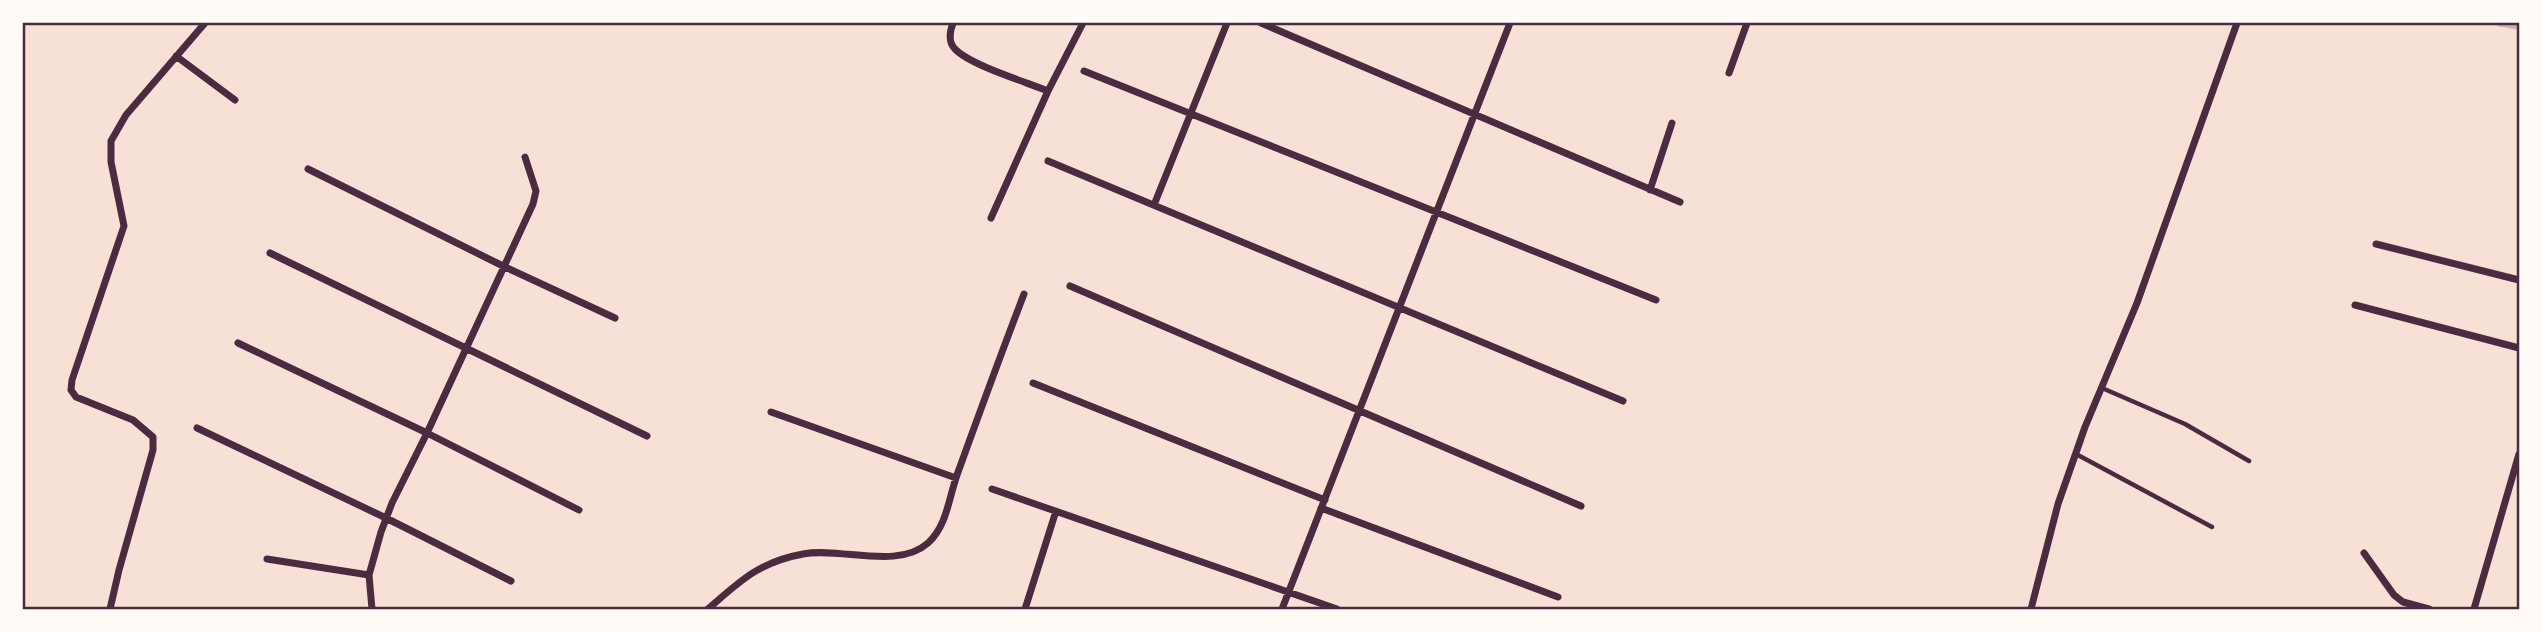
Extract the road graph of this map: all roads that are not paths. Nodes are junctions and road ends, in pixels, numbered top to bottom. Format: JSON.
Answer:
{"nodes":[{"id":1,"x":205,"y":23,"type":"edge"},
{"id":2,"x":953,"y":23,"type":"edge"},
{"id":3,"x":1083,"y":23,"type":"edge"},
{"id":4,"x":1227,"y":23,"type":"edge"},
{"id":5,"x":1261,"y":23,"type":"edge"},
{"id":6,"x":1510,"y":23,"type":"edge"},
{"id":7,"x":1747,"y":23,"type":"edge"},
{"id":8,"x":2237,"y":23,"type":"edge"},
{"id":9,"x":176,"y":56,"type":"junction"},
{"id":10,"x":1084,"y":71,"type":"dead end"},
{"id":11,"x":1729,"y":72,"type":"dead end"},
{"id":12,"x":1048,"y":91,"type":"junction"},
{"id":13,"x":234,"y":100,"type":"dead end"},
{"id":14,"x":1190,"y":113,"type":"junction"},
{"id":15,"x":1475,"y":114,"type":"junction"},
{"id":16,"x":1672,"y":123,"type":"dead end"},
{"id":17,"x":525,"y":157,"type":"dead end"},
{"id":18,"x":1048,"y":161,"type":"dead end"},
{"id":19,"x":308,"y":169,"type":"dead end"},
{"id":20,"x":1650,"y":190,"type":"junction"},
{"id":21,"x":1680,"y":202,"type":"dead end"},
{"id":22,"x":1154,"y":205,"type":"junction"},
{"id":23,"x":1437,"y":212,"type":"junction"},
{"id":24,"x":991,"y":218,"type":"dead end"},
{"id":25,"x":2376,"y":244,"type":"dead end"},
{"id":26,"x":270,"y":253,"type":"dead end"},
{"id":27,"x":503,"y":266,"type":"junction"},
{"id":28,"x":2519,"y":280,"type":"edge"},
{"id":29,"x":1070,"y":286,"type":"dead end"},
{"id":30,"x":1024,"y":294,"type":"dead end"},
{"id":31,"x":1656,"y":300,"type":"dead end"},
{"id":32,"x":2355,"y":305,"type":"dead end"},
{"id":33,"x":1399,"y":308,"type":"junction"},
{"id":34,"x":615,"y":318,"type":"dead end"},
{"id":35,"x":238,"y":343,"type":"dead end"},
{"id":36,"x":2519,"y":348,"type":"edge"},
{"id":37,"x":466,"y":349,"type":"junction"},
{"id":38,"x":1033,"y":383,"type":"dead end"},
{"id":39,"x":2102,"y":388,"type":"junction"},
{"id":40,"x":1623,"y":401,"type":"dead end"},
{"id":41,"x":1359,"y":411,"type":"junction"},
{"id":42,"x":771,"y":412,"type":"dead end"},
{"id":43,"x":197,"y":428,"type":"dead end"},
{"id":44,"x":427,"y":433,"type":"junction"},
{"id":45,"x":647,"y":436,"type":"dead end"},
{"id":46,"x":2076,"y":454,"type":"junction"},
{"id":47,"x":2519,"y":454,"type":"edge"},
{"id":48,"x":2249,"y":461,"type":"dead end"},
{"id":49,"x":956,"y":478,"type":"junction"},
{"id":50,"x":992,"y":489,"type":"dead end"},
{"id":51,"x":1325,"y":500,"type":"junction"},
{"id":52,"x":1581,"y":506,"type":"dead end"},
{"id":53,"x":1321,"y":508,"type":"junction"},
{"id":54,"x":579,"y":510,"type":"dead end"},
{"id":55,"x":1056,"y":511,"type":"junction"},
{"id":56,"x":386,"y":518,"type":"junction"},
{"id":57,"x":2212,"y":527,"type":"dead end"},
{"id":58,"x":2364,"y":553,"type":"dead end"},
{"id":59,"x":267,"y":559,"type":"dead end"},
{"id":60,"x":369,"y":575,"type":"junction"},
{"id":61,"x":511,"y":582,"type":"dead end"},
{"id":62,"x":1289,"y":592,"type":"junction"},
{"id":63,"x":1558,"y":597,"type":"dead end"},
{"id":64,"x":110,"y":609,"type":"edge"},
{"id":65,"x":372,"y":609,"type":"edge"},
{"id":66,"x":708,"y":609,"type":"edge"},
{"id":67,"x":1025,"y":609,"type":"edge"},
{"id":68,"x":1282,"y":609,"type":"edge"},
{"id":69,"x":1337,"y":609,"type":"edge"},
{"id":70,"x":2031,"y":609,"type":"edge"},
{"id":71,"x":2429,"y":609,"type":"edge"},
{"id":72,"x":2474,"y":609,"type":"edge"}],
"edges":[{"from":1,"to":9,"type":"street"},
{"from":2,"to":12,"type":"street"},
{"from":3,"to":12,"type":"street"},
{"from":4,"to":14,"type":"street"},
{"from":5,"to":15,"type":"street"},
{"from":6,"to":15,"type":"street"},
{"from":7,"to":11,"type":"street"},
{"from":8,"to":39,"type":"street"},
{"from":9,"to":13,"type":"street"},
{"from":9,"to":64,"type":"street"},
{"from":10,"to":14,"type":"street"},
{"from":12,"to":24,"type":"street"},
{"from":14,"to":22,"type":"street"},
{"from":14,"to":23,"type":"street"},
{"from":15,"to":20,"type":"street"},
{"from":15,"to":23,"type":"street"},
{"from":16,"to":20,"type":"street"},
{"from":17,"to":27,"type":"street"},
{"from":18,"to":22,"type":"street"},
{"from":19,"to":27,"type":"street"},
{"from":20,"to":21,"type":"street"},
{"from":22,"to":33,"type":"street"},
{"from":23,"to":31,"type":"street"},
{"from":23,"to":33,"type":"street"},
{"from":25,"to":28,"type":"street"},
{"from":26,"to":37,"type":"street"},
{"from":27,"to":34,"type":"street"},
{"from":27,"to":37,"type":"street"},
{"from":29,"to":41,"type":"street"},
{"from":30,"to":49,"type":"street"},
{"from":32,"to":36,"type":"street"},
{"from":33,"to":40,"type":"street"},
{"from":33,"to":41,"type":"street"},
{"from":35,"to":44,"type":"street"},
{"from":37,"to":44,"type":"street"},
{"from":37,"to":45,"type":"street"},
{"from":38,"to":51,"type":"street"},
{"from":39,"to":46,"type":"street"},
{"from":39,"to":48,"type":"lane"},
{"from":41,"to":51,"type":"street"},
{"from":41,"to":52,"type":"street"},
{"from":42,"to":49,"type":"street"},
{"from":43,"to":56,"type":"street"},
{"from":44,"to":54,"type":"street"},
{"from":44,"to":56,"type":"street"},
{"from":46,"to":57,"type":"lane"},
{"from":46,"to":70,"type":"street"},
{"from":47,"to":72,"type":"street"},
{"from":49,"to":66,"type":"street"},
{"from":50,"to":55,"type":"street"},
{"from":51,"to":53,"type":"street"},
{"from":53,"to":62,"type":"street"},
{"from":53,"to":63,"type":"street"},
{"from":55,"to":62,"type":"street"},
{"from":55,"to":67,"type":"street"},
{"from":56,"to":60,"type":"street"},
{"from":56,"to":61,"type":"street"},
{"from":58,"to":71,"type":"street"},
{"from":59,"to":60,"type":"street"},
{"from":60,"to":65,"type":"street"},
{"from":62,"to":68,"type":"street"},
{"from":62,"to":69,"type":"street"}]}
